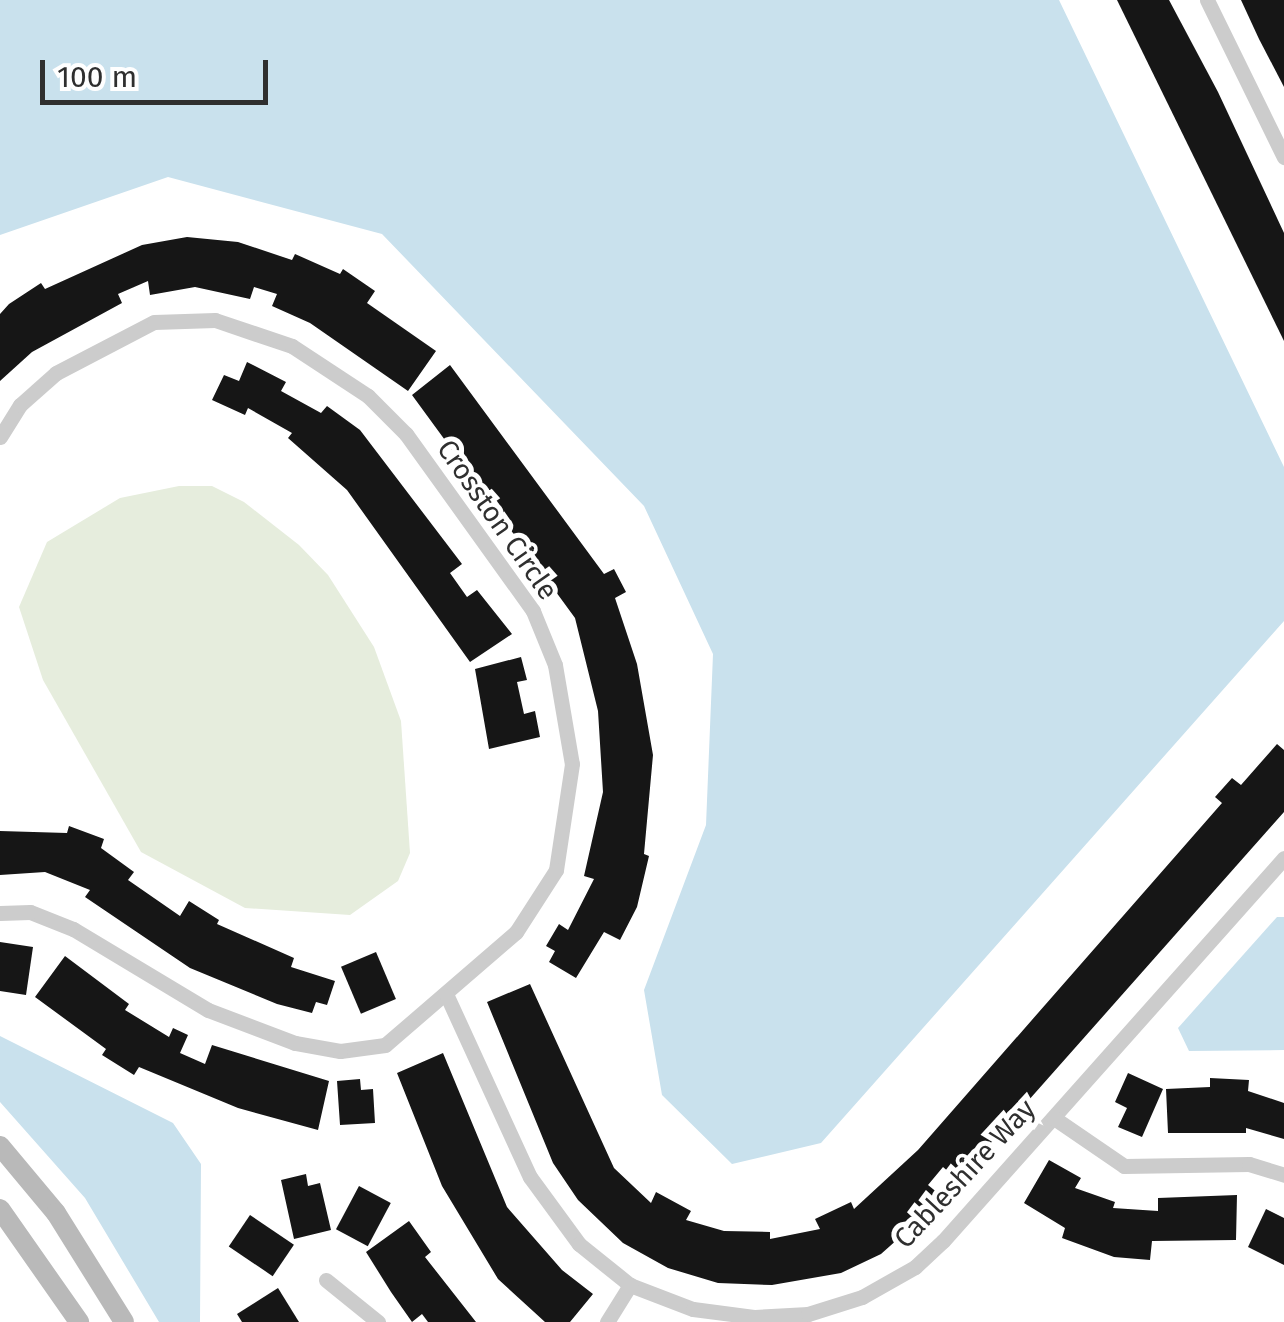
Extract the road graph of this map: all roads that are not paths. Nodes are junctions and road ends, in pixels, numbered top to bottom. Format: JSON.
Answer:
{"nodes":[{"id":1,"x":1207,"y":0,"type":"edge"},
{"id":2,"x":1284,"y":157,"type":"edge"},
{"id":3,"x":0,"y":437,"type":"edge"},
{"id":4,"x":1284,"y":858,"type":"edge"},
{"id":5,"x":0,"y":913,"type":"edge"},
{"id":6,"x":447,"y":996,"type":"junction"},
{"id":7,"x":1054,"y":1118,"type":"junction"},
{"id":8,"x":0,"y":1146,"type":"edge"},
{"id":9,"x":1284,"y":1176,"type":"edge"},
{"id":10,"x":0,"y":1209,"type":"edge"},
{"id":11,"x":326,"y":1280,"type":"dead end"},
{"id":12,"x":630,"y":1285,"type":"junction"},
{"id":13,"x":809,"y":1318,"type":"edge"},
{"id":14,"x":79,"y":1322,"type":"edge"},
{"id":15,"x":124,"y":1322,"type":"edge"},
{"id":16,"x":378,"y":1322,"type":"edge"},
{"id":17,"x":607,"y":1322,"type":"edge"}],
"edges":[{"from":1,"to":2,"type":"street"},
{"from":3,"to":6,"type":"street","name":"Crosston Circle"},
{"from":4,"to":7,"type":"street","name":"Cableshire Way"},
{"from":5,"to":6,"type":"street","name":"Crosston Circle"},
{"from":6,"to":12,"type":"street","name":"Cableshire Way"},
{"from":7,"to":9,"type":"street"},
{"from":7,"to":13,"type":"street","name":"Cableshire Way"},
{"from":8,"to":15,"type":"street"},
{"from":10,"to":14,"type":"street"},
{"from":11,"to":16,"type":"street"},
{"from":12,"to":13,"type":"street","name":"Cableshire Way"},
{"from":12,"to":17,"type":"street"}]}
